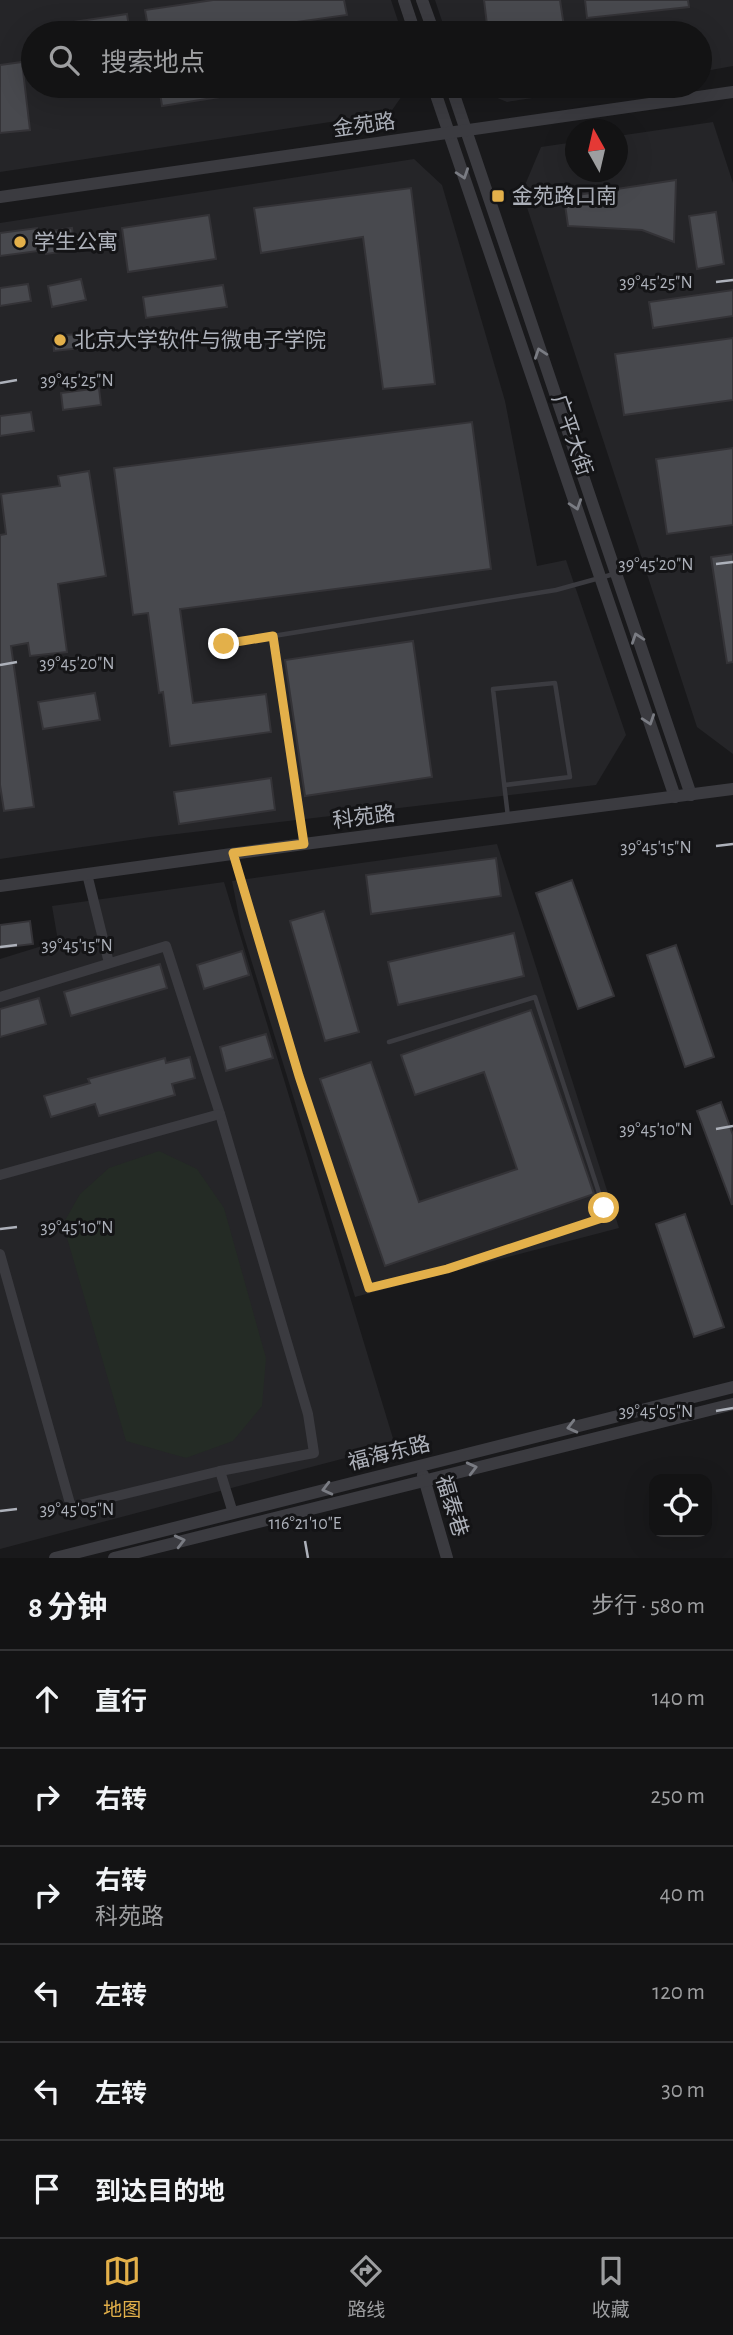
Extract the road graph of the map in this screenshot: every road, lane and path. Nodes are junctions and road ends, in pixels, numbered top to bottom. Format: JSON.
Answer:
{"nodes":[{"id":1,"x":404,"y":0,"type":"edge"},
{"id":2,"x":422,"y":0,"type":"edge"},
{"id":3,"x":411,"y":21,"type":"edge"},
{"id":4,"x":429,"y":21,"type":"edge"},
{"id":5,"x":733,"y":92,"type":"edge"},
{"id":6,"x":712,"y":95,"type":"edge"},
{"id":7,"x":437,"y":98,"type":"edge"},
{"id":8,"x":455,"y":98,"type":"edge"},
{"id":9,"x":691,"y":98,"type":"edge"},
{"id":10,"x":466,"y":130,"type":"junction"},
{"id":11,"x":449,"y":133,"type":"junction"},
{"id":12,"x":0,"y":197,"type":"edge"},
{"id":13,"x":614,"y":573,"type":"junction"},
{"id":14,"x":600,"y":578,"type":"junction"},
{"id":15,"x":273,"y":636,"type":"junction"},
{"id":16,"x":224,"y":644,"type":"dead end"},
{"id":17,"x":505,"y":785,"type":"junction"},
{"id":18,"x":733,"y":789,"type":"edge"},
{"id":19,"x":691,"y":795,"type":"junction"},
{"id":20,"x":675,"y":797,"type":"junction"},
{"id":21,"x":508,"y":818,"type":"junction"},
{"id":22,"x":304,"y":844,"type":"junction"},
{"id":23,"x":233,"y":853,"type":"junction"},
{"id":24,"x":87,"y":874,"type":"junction"},
{"id":25,"x":0,"y":886,"type":"edge"},
{"id":26,"x":110,"y":964,"type":"junction"},
{"id":27,"x":0,"y":997,"type":"edge"},
{"id":28,"x":389,"y":1042,"type":"dead end"},
{"id":29,"x":220,"y":1114,"type":"junction"},
{"id":30,"x":0,"y":1175,"type":"edge"},
{"id":31,"x":0,"y":1254,"type":"edge"},
{"id":32,"x":733,"y":1387,"type":"edge"},
{"id":33,"x":733,"y":1404,"type":"edge"},
{"id":34,"x":420,"y":1465,"type":"junction"},
{"id":35,"x":220,"y":1471,"type":"junction"},
{"id":36,"x":424,"y":1480,"type":"junction"},
{"id":37,"x":233,"y":1513,"type":"junction"},
{"id":38,"x":55,"y":1558,"type":"edge"},
{"id":39,"x":114,"y":1558,"type":"edge"},
{"id":40,"x":447,"y":1558,"type":"edge"}],
"edges":[{"from":1,"to":3,"type":"street"},
{"from":2,"to":4,"type":"street"},
{"from":5,"to":6,"type":"street","name":"金苑路"},
{"from":7,"to":11,"type":"street","name":"广平大街"},
{"from":8,"to":10,"type":"street","name":"广平大街"},
{"from":9,"to":10,"type":"street","name":"金苑路"},
{"from":10,"to":11,"type":"street","name":"金苑路"},
{"from":13,"to":10,"type":"street","name":"广平大街","one_way":true},
{"from":11,"to":12,"type":"street","name":"金苑路"},
{"from":11,"to":14,"type":"street","name":"广平大街","one_way":true},
{"from":13,"to":14,"type":"lane"},
{"from":19,"to":13,"type":"street","name":"广平大街","one_way":true},
{"from":14,"to":15,"type":"lane"},
{"from":14,"to":20,"type":"street","name":"广平大街","one_way":true},
{"from":15,"to":16,"type":"lane"},
{"from":15,"to":22,"type":"lane"},
{"from":17,"to":17,"type":"lane"},
{"from":17,"to":21,"type":"lane"},
{"from":18,"to":19,"type":"street","name":"科苑路"},
{"from":19,"to":20,"type":"street","name":"科苑路"},
{"from":20,"to":21,"type":"street","name":"科苑路"},
{"from":21,"to":22,"type":"street","name":"科苑路"},
{"from":22,"to":23,"type":"street","name":"科苑路"},
{"from":23,"to":24,"type":"street","name":"科苑路"},
{"from":23,"to":28,"type":"lane"},
{"from":24,"to":25,"type":"street","name":"科苑路"},
{"from":24,"to":26,"type":"street"},
{"from":26,"to":27,"type":"street"},
{"from":26,"to":29,"type":"street"},
{"from":29,"to":30,"type":"street"},
{"from":29,"to":35,"type":"street"},
{"from":31,"to":35,"type":"street"},
{"from":32,"to":34,"type":"street","name":"福海东路","one_way":true},
{"from":36,"to":33,"type":"street","name":"福海东路","one_way":true},
{"from":34,"to":36,"type":"street","name":"福泰巷"},
{"from":34,"to":37,"type":"street","name":"福海东路","one_way":true},
{"from":35,"to":37,"type":"street"},
{"from":39,"to":36,"type":"street","name":"福海东路","one_way":true},
{"from":36,"to":40,"type":"street","name":"福泰巷"},
{"from":37,"to":38,"type":"street","name":"福海东路"}]}
